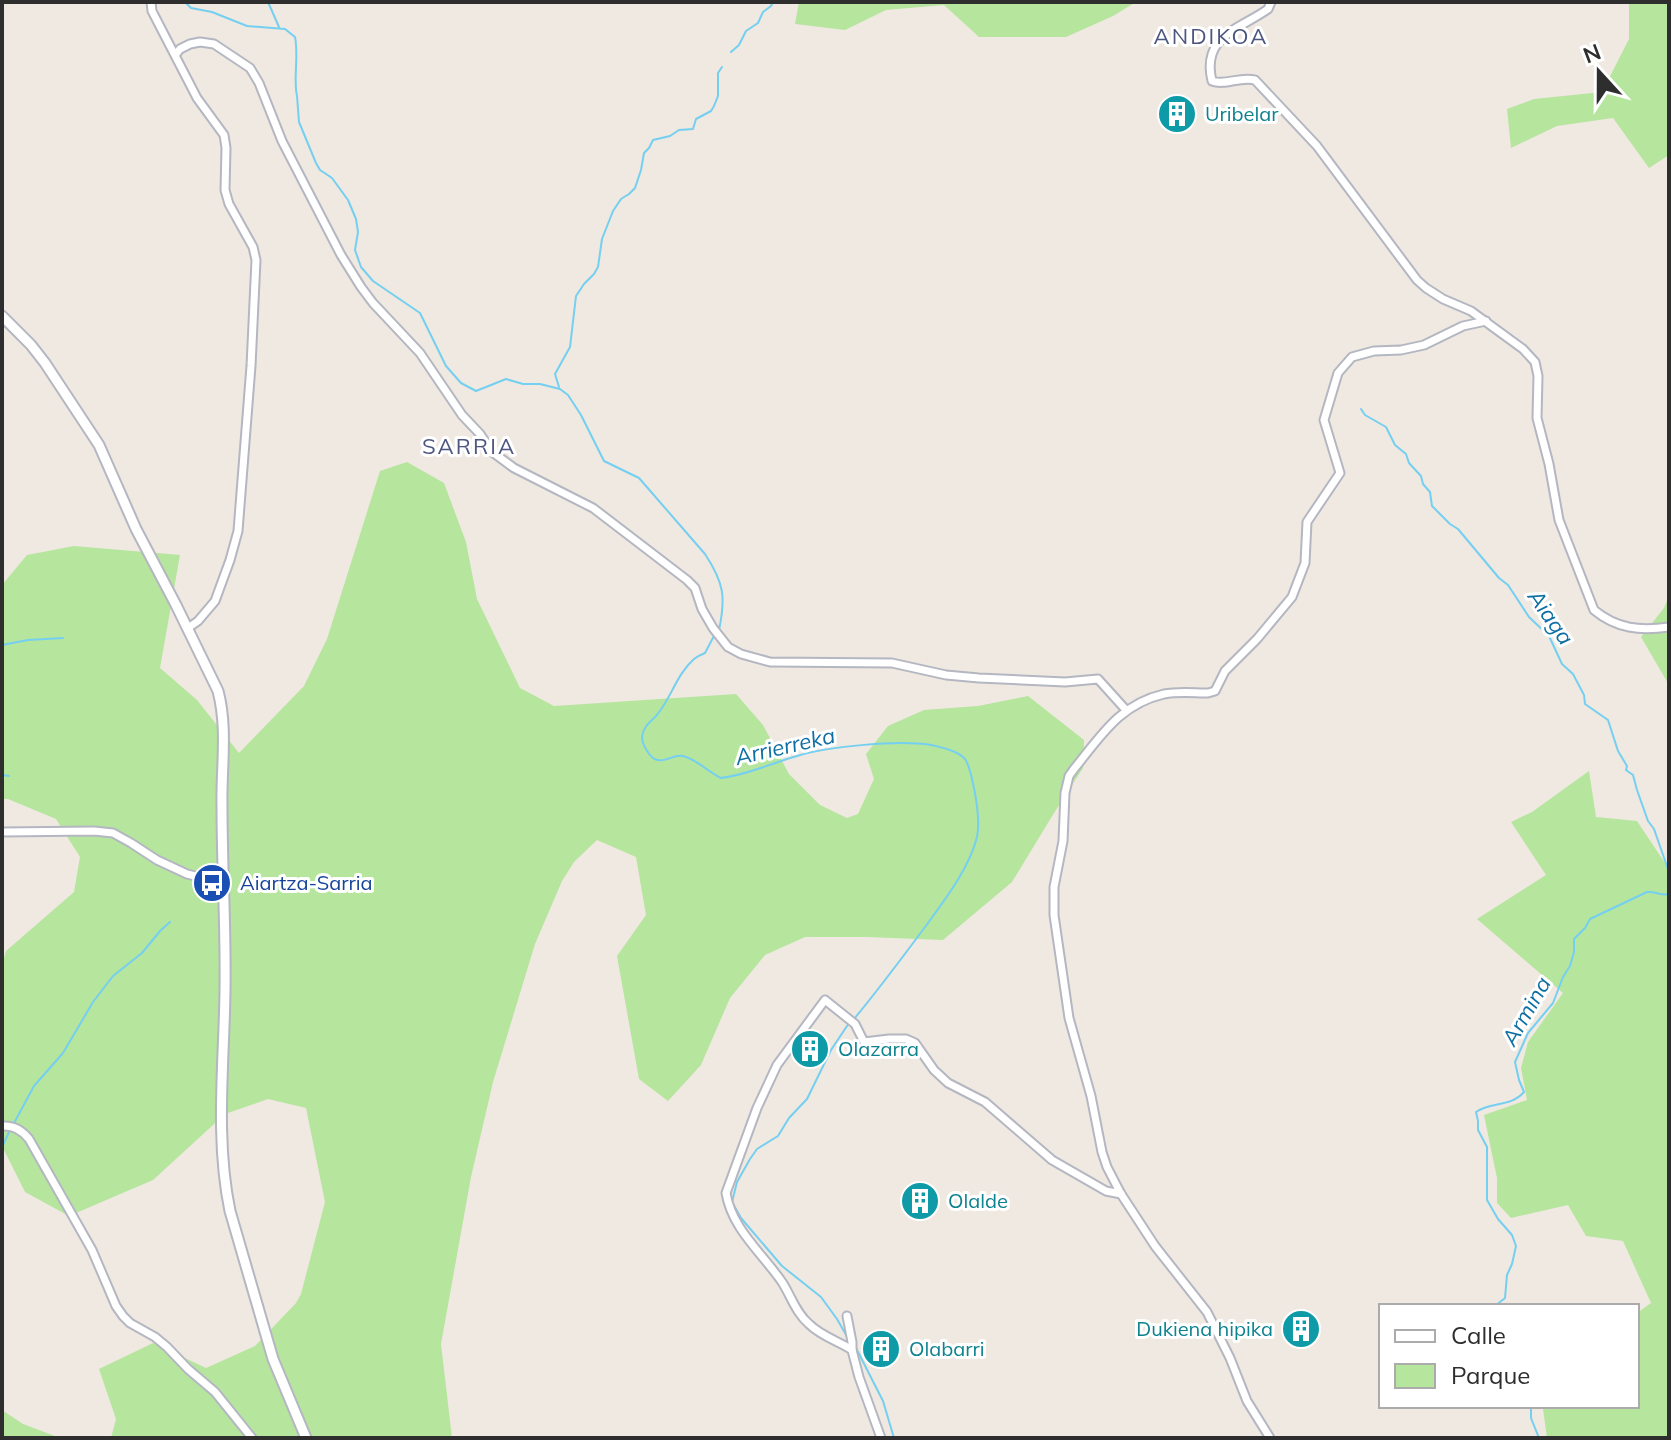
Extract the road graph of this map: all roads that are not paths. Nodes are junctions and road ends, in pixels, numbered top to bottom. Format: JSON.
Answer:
{"nodes":[{"id":1,"x":151,"y":2,"type":"edge"},
{"id":2,"x":1271,"y":2,"type":"edge"},
{"id":3,"x":176,"y":54,"type":"junction"},
{"id":4,"x":2,"y":316,"type":"edge"},
{"id":5,"x":1486,"y":321,"type":"junction"},
{"id":6,"x":1669,"y":627,"type":"edge"},
{"id":7,"x":188,"y":628,"type":"junction"},
{"id":8,"x":1126,"y":710,"type":"junction"},
{"id":9,"x":2,"y":832,"type":"edge"},
{"id":10,"x":223,"y":883,"type":"junction"},
{"id":11,"x":4,"y":1126,"type":"edge"},
{"id":12,"x":1121,"y":1194,"type":"junction"},
{"id":13,"x":847,"y":1316,"type":"dead end"},
{"id":14,"x":852,"y":1350,"type":"junction"},
{"id":15,"x":252,"y":1438,"type":"edge"},
{"id":16,"x":306,"y":1438,"type":"edge"},
{"id":17,"x":881,"y":1438,"type":"edge"},
{"id":18,"x":1270,"y":1438,"type":"edge"}],
"edges":[{"from":1,"to":3,"type":"street"},
{"from":2,"to":5,"type":"street"},
{"from":3,"to":7,"type":"street"},
{"from":3,"to":8,"type":"street"},
{"from":4,"to":7,"type":"street"},
{"from":5,"to":6,"type":"street"},
{"from":5,"to":8,"type":"street"},
{"from":7,"to":10,"type":"street"},
{"from":8,"to":12,"type":"street"},
{"from":9,"to":10,"type":"street"},
{"from":10,"to":16,"type":"street"},
{"from":11,"to":15,"type":"street"},
{"from":12,"to":14,"type":"street"},
{"from":12,"to":18,"type":"street"},
{"from":13,"to":14,"type":"street"},
{"from":14,"to":17,"type":"street"}]}
